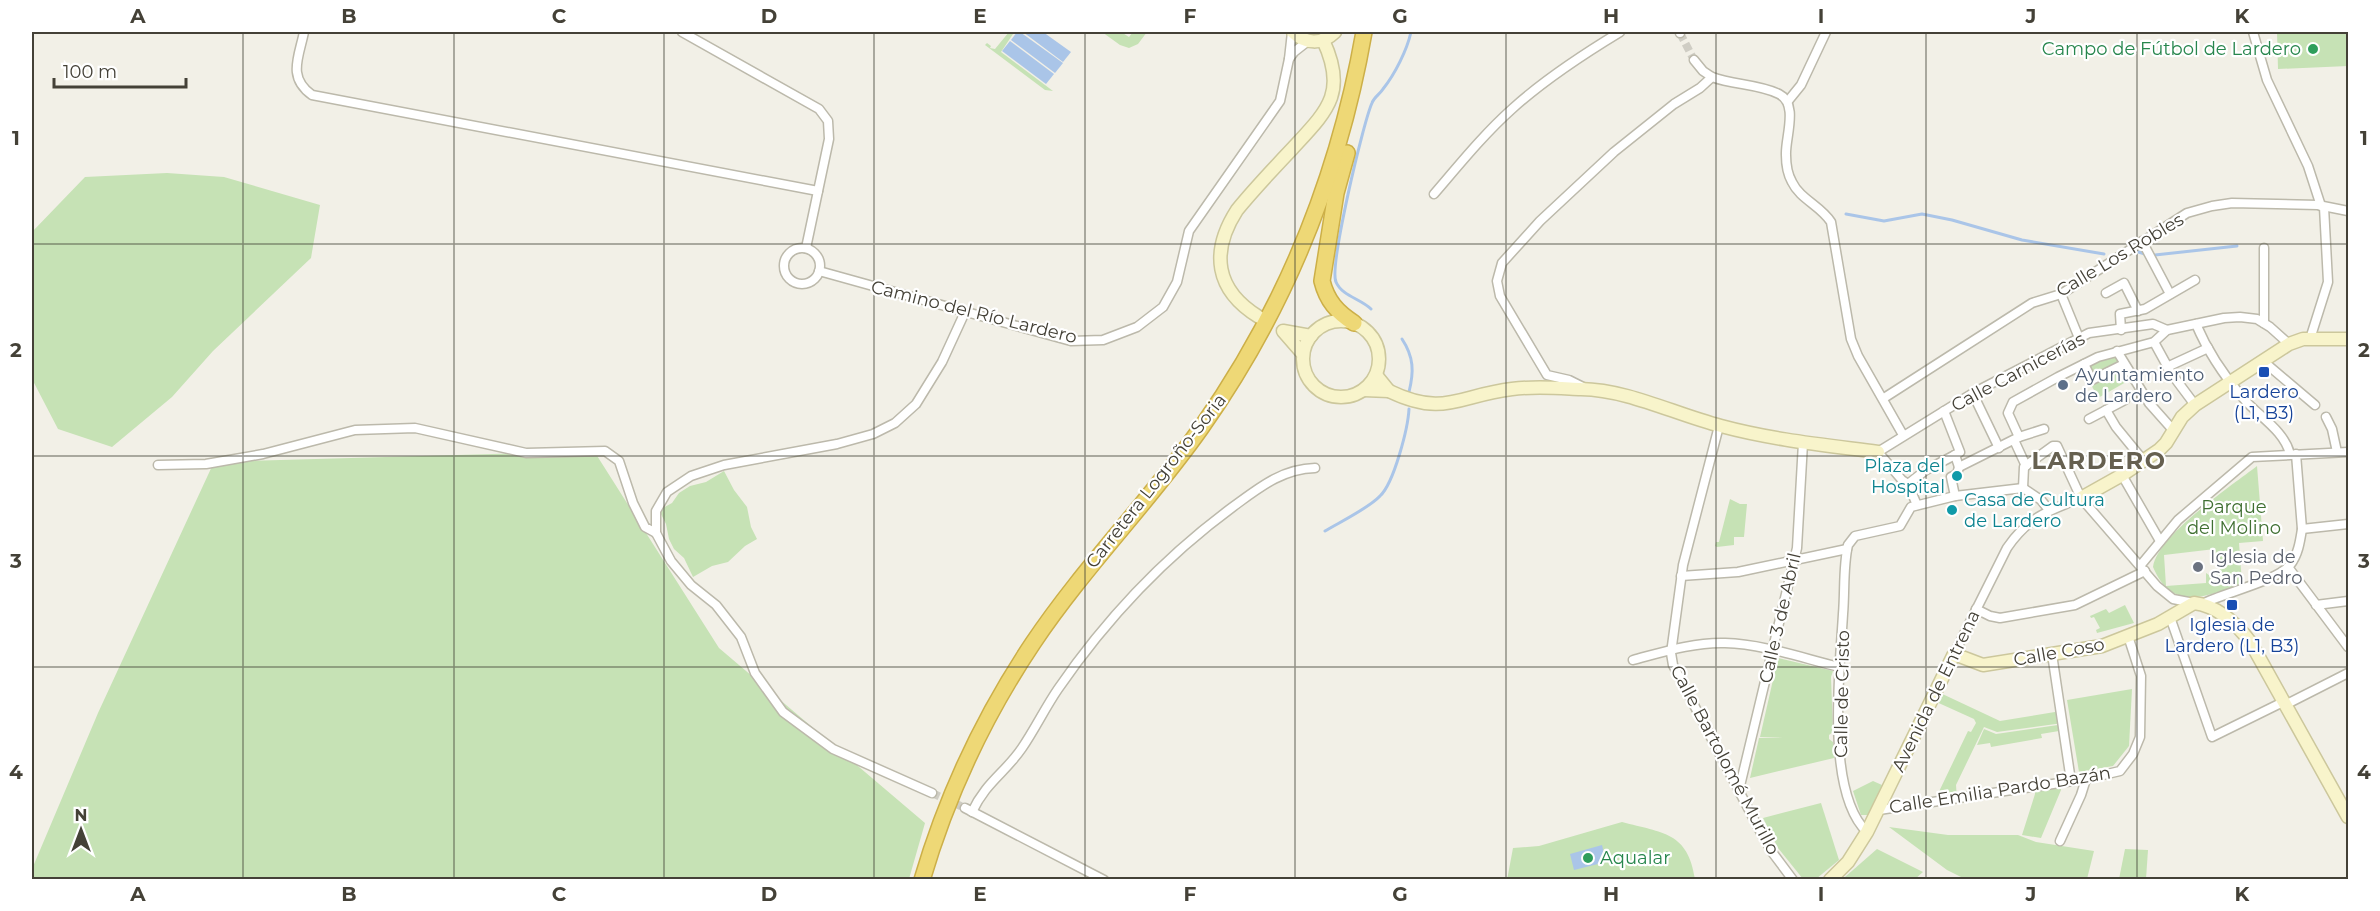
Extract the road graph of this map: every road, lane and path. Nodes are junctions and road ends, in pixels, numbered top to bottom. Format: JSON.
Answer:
{"nodes":[{"id":1,"x":304,"y":32,"type":"edge"},
{"id":2,"x":682,"y":32,"type":"edge"},
{"id":3,"x":1292,"y":32,"type":"edge"},
{"id":4,"x":1335,"y":32,"type":"edge"},
{"id":5,"x":1366,"y":32,"type":"edge"},
{"id":6,"x":1620,"y":32,"type":"edge"},
{"id":7,"x":1826,"y":32,"type":"edge"},
{"id":8,"x":2253,"y":32,"type":"edge"},
{"id":9,"x":1323,"y":40,"type":"junction"},
{"id":10,"x":1308,"y":41,"type":"junction"},
{"id":11,"x":1289,"y":59,"type":"junction"},
{"id":12,"x":1694,"y":60,"type":"tunnel mouth"},
{"id":13,"x":1712,"y":76,"type":"junction"},
{"id":14,"x":1788,"y":101,"type":"junction"},
{"id":15,"x":818,"y":191,"type":"junction"},
{"id":16,"x":1434,"y":194,"type":"dead end"},
{"id":17,"x":2323,"y":206,"type":"junction"},
{"id":18,"x":2349,"y":211,"type":"edge"},
{"id":19,"x":2142,"y":241,"type":"junction"},
{"id":20,"x":806,"y":248,"type":"junction"},
{"id":21,"x":2264,"y":248,"type":"dead end"},
{"id":22,"x":819,"y":271,"type":"junction"},
{"id":23,"x":2195,"y":280,"type":"dead end"},
{"id":24,"x":2106,"y":292,"type":"dead end"},
{"id":25,"x":2061,"y":294,"type":"junction"},
{"id":26,"x":2170,"y":294,"type":"junction"},
{"id":27,"x":2149,"y":307,"type":"junction"},
{"id":28,"x":2138,"y":311,"type":"junction"},
{"id":29,"x":965,"y":312,"type":"junction"},
{"id":30,"x":1259,"y":317,"type":"dead end"},
{"id":31,"x":2264,"y":322,"type":"junction"},
{"id":32,"x":1354,"y":323,"type":"junction"},
{"id":33,"x":2153,"y":324,"type":"junction"},
{"id":34,"x":2196,"y":324,"type":"junction"},
{"id":35,"x":2121,"y":330,"type":"junction"},
{"id":36,"x":2167,"y":330,"type":"junction"},
{"id":37,"x":1311,"y":336,"type":"junction"},
{"id":38,"x":2079,"y":338,"type":"junction"},
{"id":39,"x":2349,"y":339,"type":"edge"},
{"id":40,"x":2299,"y":341,"type":"junction"},
{"id":41,"x":2154,"y":342,"type":"junction"},
{"id":42,"x":2208,"y":348,"type":"junction"},
{"id":43,"x":2117,"y":351,"type":"junction"},
{"id":44,"x":1303,"y":354,"type":"junction"},
{"id":45,"x":2263,"y":361,"type":"junction"},
{"id":46,"x":2084,"y":364,"type":"junction"},
{"id":47,"x":2124,"y":364,"type":"junction"},
{"id":48,"x":2167,"y":367,"type":"junction"},
{"id":49,"x":1376,"y":375,"type":"junction"},
{"id":50,"x":2231,"y":380,"type":"junction"},
{"id":51,"x":1586,"y":389,"type":"junction"},
{"id":52,"x":1364,"y":390,"type":"junction"},
{"id":53,"x":1389,"y":391,"type":"junction"},
{"id":54,"x":1972,"y":394,"type":"junction"},
{"id":55,"x":1884,"y":398,"type":"junction"},
{"id":56,"x":2125,"y":400,"type":"dead end"},
{"id":57,"x":2195,"y":405,"type":"junction"},
{"id":58,"x":2315,"y":405,"type":"dead end"},
{"id":59,"x":2106,"y":410,"type":"junction"},
{"id":60,"x":1944,"y":411,"type":"junction"},
{"id":61,"x":2326,"y":417,"type":"dead end"},
{"id":62,"x":2089,"y":419,"type":"dead end"},
{"id":63,"x":1719,"y":426,"type":"junction"},
{"id":64,"x":2044,"y":429,"type":"dead end"},
{"id":65,"x":2173,"y":430,"type":"junction"},
{"id":66,"x":1903,"y":435,"type":"junction"},
{"id":67,"x":2016,"y":439,"type":"junction"},
{"id":68,"x":1803,"y":443,"type":"junction"},
{"id":69,"x":1999,"y":448,"type":"junction"},
{"id":70,"x":1878,"y":452,"type":"junction"},
{"id":71,"x":2337,"y":452,"type":"junction"},
{"id":72,"x":2349,"y":452,"type":"edge"},
{"id":73,"x":2293,"y":454,"type":"junction"},
{"id":74,"x":1956,"y":455,"type":"junction"},
{"id":75,"x":2143,"y":460,"type":"junction"},
{"id":76,"x":158,"y":465,"type":"dead end"},
{"id":77,"x":2026,"y":466,"type":"junction"},
{"id":78,"x":1959,"y":467,"type":"junction"},
{"id":79,"x":1315,"y":468,"type":"dead end"},
{"id":80,"x":2122,"y":475,"type":"junction"},
{"id":81,"x":1908,"y":484,"type":"junction"},
{"id":82,"x":2023,"y":488,"type":"junction"},
{"id":83,"x":1956,"y":496,"type":"junction"},
{"id":84,"x":2081,"y":498,"type":"junction"},
{"id":85,"x":1920,"y":505,"type":"junction"},
{"id":86,"x":2049,"y":510,"type":"junction"},
{"id":87,"x":2349,"y":524,"type":"edge"},
{"id":88,"x":2302,"y":530,"type":"junction"},
{"id":89,"x":656,"y":533,"type":"junction"},
{"id":90,"x":2160,"y":541,"type":"junction"},
{"id":91,"x":1847,"y":549,"type":"junction"},
{"id":92,"x":1794,"y":561,"type":"junction"},
{"id":93,"x":2288,"y":567,"type":"junction"},
{"id":94,"x":2143,"y":568,"type":"junction"},
{"id":95,"x":1681,"y":576,"type":"junction"},
{"id":96,"x":2349,"y":601,"type":"edge"},
{"id":97,"x":2198,"y":604,"type":"junction"},
{"id":98,"x":2316,"y":606,"type":"junction"},
{"id":99,"x":1976,"y":609,"type":"junction"},
{"id":100,"x":2170,"y":617,"type":"junction"},
{"id":101,"x":2128,"y":636,"type":"junction"},
{"id":102,"x":2349,"y":647,"type":"edge"},
{"id":103,"x":1671,"y":650,"type":"junction"},
{"id":104,"x":1772,"y":651,"type":"junction"},
{"id":105,"x":1954,"y":654,"type":"junction"},
{"id":106,"x":2052,"y":654,"type":"junction"},
{"id":107,"x":1634,"y":660,"type":"dead end"},
{"id":108,"x":1839,"y":667,"type":"junction"},
{"id":109,"x":2349,"y":673,"type":"edge"},
{"id":110,"x":2284,"y":703,"type":"junction"},
{"id":111,"x":2086,"y":779,"type":"junction"},
{"id":112,"x":2071,"y":781,"type":"junction"},
{"id":113,"x":1739,"y":790,"type":"junction"},
{"id":114,"x":932,"y":793,"type":"tunnel mouth"},
{"id":115,"x":1879,"y":810,"type":"junction"},
{"id":116,"x":2349,"y":817,"type":"edge"},
{"id":117,"x":1867,"y":832,"type":"junction"},
{"id":118,"x":2060,"y":841,"type":"dead end"},
{"id":119,"x":922,"y":879,"type":"edge"},
{"id":120,"x":1104,"y":879,"type":"edge"},
{"id":121,"x":1792,"y":879,"type":"edge"},
{"id":122,"x":1830,"y":879,"type":"edge"}],
"edges":[{"from":1,"to":15,"type":"street"},
{"from":2,"to":15,"type":"street"},
{"from":3,"to":10,"type":"street"},
{"from":3,"to":11,"type":"street","name":"Camino del Río Lardero"},
{"from":4,"to":9,"type":"street"},
{"from":5,"to":32,"type":"highway"},
{"from":5,"to":119,"type":"highway","name":"Carretera Logroño-Soria"},
{"from":6,"to":16,"type":"street"},
{"from":7,"to":14,"type":"street"},
{"from":8,"to":17,"type":"street"},
{"from":9,"to":10,"type":"street"},
{"from":9,"to":30,"type":"street"},
{"from":10,"to":11,"type":"street"},
{"from":11,"to":29,"type":"street","name":"Camino del Río Lardero"},
{"from":12,"to":13,"type":"street"},
{"from":13,"to":14,"type":"street"},
{"from":13,"to":51,"type":"street"},
{"from":14,"to":55,"type":"street"},
{"from":15,"to":20,"type":"street"},
{"from":17,"to":18,"type":"street","name":"Calle Los Robles"},
{"from":17,"to":19,"type":"street","name":"Calle Los Robles"},
{"from":17,"to":40,"type":"street"},
{"from":19,"to":25,"type":"street","name":"Calle Los Robles"},
{"from":19,"to":26,"type":"street"},
{"from":20,"to":22,"type":"street"},
{"from":20,"to":22,"type":"street"},
{"from":21,"to":31,"type":"street"},
{"from":22,"to":29,"type":"street","name":"Camino del Río Lardero"},
{"from":23,"to":26,"type":"street"},
{"from":24,"to":28,"type":"street"},
{"from":25,"to":38,"type":"street"},
{"from":25,"to":55,"type":"street","name":"Calle Los Robles"},
{"from":26,"to":27,"type":"street"},
{"from":27,"to":28,"type":"street"},
{"from":27,"to":33,"type":"street"},
{"from":28,"to":35,"type":"street"},
{"from":29,"to":89,"type":"street"},
{"from":31,"to":34,"type":"street"},
{"from":31,"to":40,"type":"street"},
{"from":32,"to":37,"type":"street"},
{"from":32,"to":49,"type":"street"},
{"from":33,"to":35,"type":"street","name":"Calle Carnicerías"},
{"from":33,"to":36,"type":"street"},
{"from":34,"to":36,"type":"street"},
{"from":34,"to":42,"type":"street"},
{"from":35,"to":38,"type":"street","name":"Calle Carnicerías"},
{"from":36,"to":41,"type":"street"},
{"from":37,"to":44,"type":"street"},
{"from":37,"to":44,"type":"street"},
{"from":38,"to":54,"type":"street","name":"Calle Carnicerías"},
{"from":39,"to":40,"type":"street"},
{"from":40,"to":45,"type":"street"},
{"from":41,"to":43,"type":"street"},
{"from":41,"to":48,"type":"street"},
{"from":42,"to":48,"type":"street"},
{"from":42,"to":50,"type":"street"},
{"from":43,"to":46,"type":"street"},
{"from":43,"to":47,"type":"street"},
{"from":44,"to":52,"type":"street"},
{"from":45,"to":50,"type":"street"},
{"from":45,"to":58,"type":"street"},
{"from":46,"to":47,"type":"street"},
{"from":46,"to":67,"type":"street"},
{"from":47,"to":65,"type":"street"},
{"from":48,"to":57,"type":"street"},
{"from":49,"to":52,"type":"street"},
{"from":49,"to":53,"type":"street"},
{"from":50,"to":57,"type":"street"},
{"from":50,"to":73,"type":"street"},
{"from":51,"to":53,"type":"street"},
{"from":51,"to":63,"type":"street"},
{"from":52,"to":53,"type":"street"},
{"from":54,"to":60,"type":"street","name":"Calle Carnicerías"},
{"from":54,"to":69,"type":"street"},
{"from":55,"to":66,"type":"street"},
{"from":56,"to":59,"type":"street"},
{"from":57,"to":65,"type":"street"},
{"from":59,"to":62,"type":"street"},
{"from":59,"to":75,"type":"street"},
{"from":60,"to":66,"type":"street","name":"Calle Carnicerías"},
{"from":60,"to":74,"type":"street"},
{"from":61,"to":71,"type":"street"},
{"from":63,"to":68,"type":"street"},
{"from":63,"to":95,"type":"street","name":"Calle Bartolomé Murillo"},
{"from":64,"to":67,"type":"street"},
{"from":65,"to":75,"type":"street"},
{"from":66,"to":70,"type":"street","name":"Calle Carnicerías"},
{"from":67,"to":69,"type":"street"},
{"from":67,"to":77,"type":"street"},
{"from":68,"to":70,"type":"street"},
{"from":68,"to":92,"type":"street","name":"Calle 3 de Abril"},
{"from":69,"to":78,"type":"street"},
{"from":70,"to":81,"type":"street"},
{"from":71,"to":72,"type":"street"},
{"from":71,"to":73,"type":"street"},
{"from":73,"to":88,"type":"street"},
{"from":73,"to":90,"type":"street"},
{"from":74,"to":78,"type":"street"},
{"from":74,"to":81,"type":"street"},
{"from":75,"to":80,"type":"street"},
{"from":76,"to":89,"type":"street"},
{"from":77,"to":82,"type":"street"},
{"from":77,"to":84,"type":"street"},
{"from":78,"to":83,"type":"street"},
{"from":79,"to":120,"type":"street"},
{"from":80,"to":84,"type":"street"},
{"from":80,"to":90,"type":"street"},
{"from":81,"to":85,"type":"street"},
{"from":82,"to":83,"type":"street"},
{"from":82,"to":86,"type":"street"},
{"from":83,"to":85,"type":"street"},
{"from":84,"to":86,"type":"street","name":"Avenida de Entrena"},
{"from":84,"to":94,"type":"street"},
{"from":85,"to":91,"type":"street"},
{"from":86,"to":99,"type":"street","name":"Avenida de Entrena"},
{"from":87,"to":88,"type":"street"},
{"from":88,"to":93,"type":"street"},
{"from":89,"to":114,"type":"street"},
{"from":90,"to":94,"type":"street"},
{"from":91,"to":92,"type":"street"},
{"from":91,"to":108,"type":"street","name":"Calle de Cristo"},
{"from":92,"to":95,"type":"street"},
{"from":92,"to":104,"type":"street","name":"Calle 3 de Abril"},
{"from":93,"to":97,"type":"street"},
{"from":93,"to":98,"type":"street"},
{"from":94,"to":97,"type":"street"},
{"from":94,"to":99,"type":"street"},
{"from":95,"to":103,"type":"street","name":"Calle Bartolomé Murillo"},
{"from":96,"to":98,"type":"street"},
{"from":97,"to":100,"type":"street","name":"Calle Coso"},
{"from":97,"to":110,"type":"street"},
{"from":98,"to":102,"type":"street"},
{"from":99,"to":105,"type":"street","name":"Avenida de Entrena"},
{"from":100,"to":101,"type":"street","name":"Calle Coso"},
{"from":100,"to":110,"type":"street"},
{"from":101,"to":106,"type":"street","name":"Calle Coso"},
{"from":101,"to":111,"type":"street","name":"Calle Emilia Pardo Bazán"},
{"from":103,"to":104,"type":"street"},
{"from":103,"to":107,"type":"street"},
{"from":103,"to":113,"type":"street","name":"Calle Bartolomé Murillo"},
{"from":104,"to":108,"type":"street"},
{"from":104,"to":113,"type":"street","name":"Calle 3 de Abril"},
{"from":105,"to":106,"type":"street","name":"Calle Coso"},
{"from":105,"to":115,"type":"street","name":"Avenida de Entrena"},
{"from":106,"to":112,"type":"street"},
{"from":108,"to":117,"type":"street","name":"Calle de Cristo"},
{"from":109,"to":110,"type":"street"},
{"from":110,"to":116,"type":"street"},
{"from":111,"to":112,"type":"street","name":"Calle Emilia Pardo Bazán"},
{"from":111,"to":118,"type":"street"},
{"from":112,"to":115,"type":"street","name":"Calle Emilia Pardo Bazán"},
{"from":113,"to":121,"type":"street","name":"Calle Bartolomé Murillo"},
{"from":115,"to":117,"type":"street","name":"Avenida de Entrena"},
{"from":117,"to":122,"type":"street","name":"Avenida de Entrena"}]}
